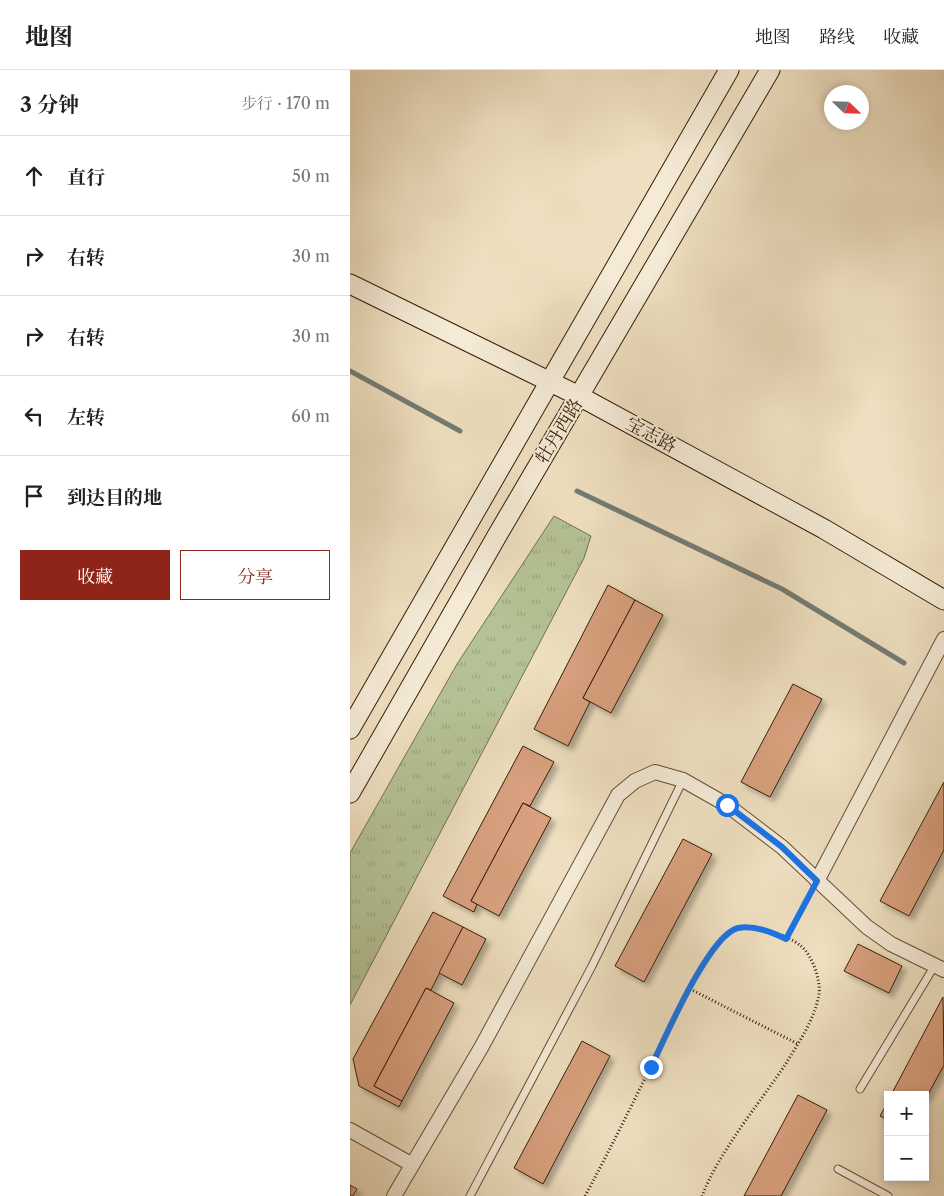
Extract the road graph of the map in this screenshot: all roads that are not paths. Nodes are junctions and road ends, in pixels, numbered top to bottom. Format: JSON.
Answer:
{"nodes":[{"id":1,"x":729,"y":70,"type":"edge"},
{"id":2,"x":770,"y":70,"type":"edge"},
{"id":3,"x":350,"y":284,"type":"edge"},
{"id":4,"x":551,"y":382,"type":"junction"},
{"id":5,"x":579,"y":396,"type":"junction"},
{"id":6,"x":944,"y":600,"type":"edge"},
{"id":7,"x":944,"y":639,"type":"edge"},
{"id":8,"x":350,"y":730,"type":"edge"},
{"id":9,"x":683,"y":780,"type":"junction"},
{"id":10,"x":350,"y":793,"type":"edge"},
{"id":11,"x":817,"y":881,"type":"junction"},
{"id":12,"x":940,"y":968,"type":"edge"},
{"id":13,"x":860,"y":1089,"type":"dead end"},
{"id":14,"x":350,"y":1130,"type":"edge"},
{"id":15,"x":411,"y":1164,"type":"junction"},
{"id":16,"x":838,"y":1169,"type":"dead end"},
{"id":17,"x":394,"y":1196,"type":"edge"},
{"id":18,"x":470,"y":1196,"type":"edge"},
{"id":19,"x":888,"y":1196,"type":"edge"}],
"edges":[{"from":1,"to":4,"type":"street","name":"牡丹西路"},
{"from":2,"to":5,"type":"street","name":"牡丹西路"},
{"from":3,"to":4,"type":"street","name":"宝志路"},
{"from":4,"to":5,"type":"street","name":"宝志路"},
{"from":4,"to":8,"type":"street","name":"牡丹西路"},
{"from":5,"to":6,"type":"street","name":"宝志路"},
{"from":5,"to":10,"type":"street","name":"牡丹西路"},
{"from":7,"to":11,"type":"street"},
{"from":9,"to":11,"type":"street"},
{"from":9,"to":15,"type":"street"},
{"from":9,"to":18,"type":"lane"},
{"from":11,"to":12,"type":"street"},
{"from":12,"to":13,"type":"lane"},
{"from":14,"to":15,"type":"street"},
{"from":15,"to":17,"type":"street"},
{"from":16,"to":19,"type":"lane"}]}
